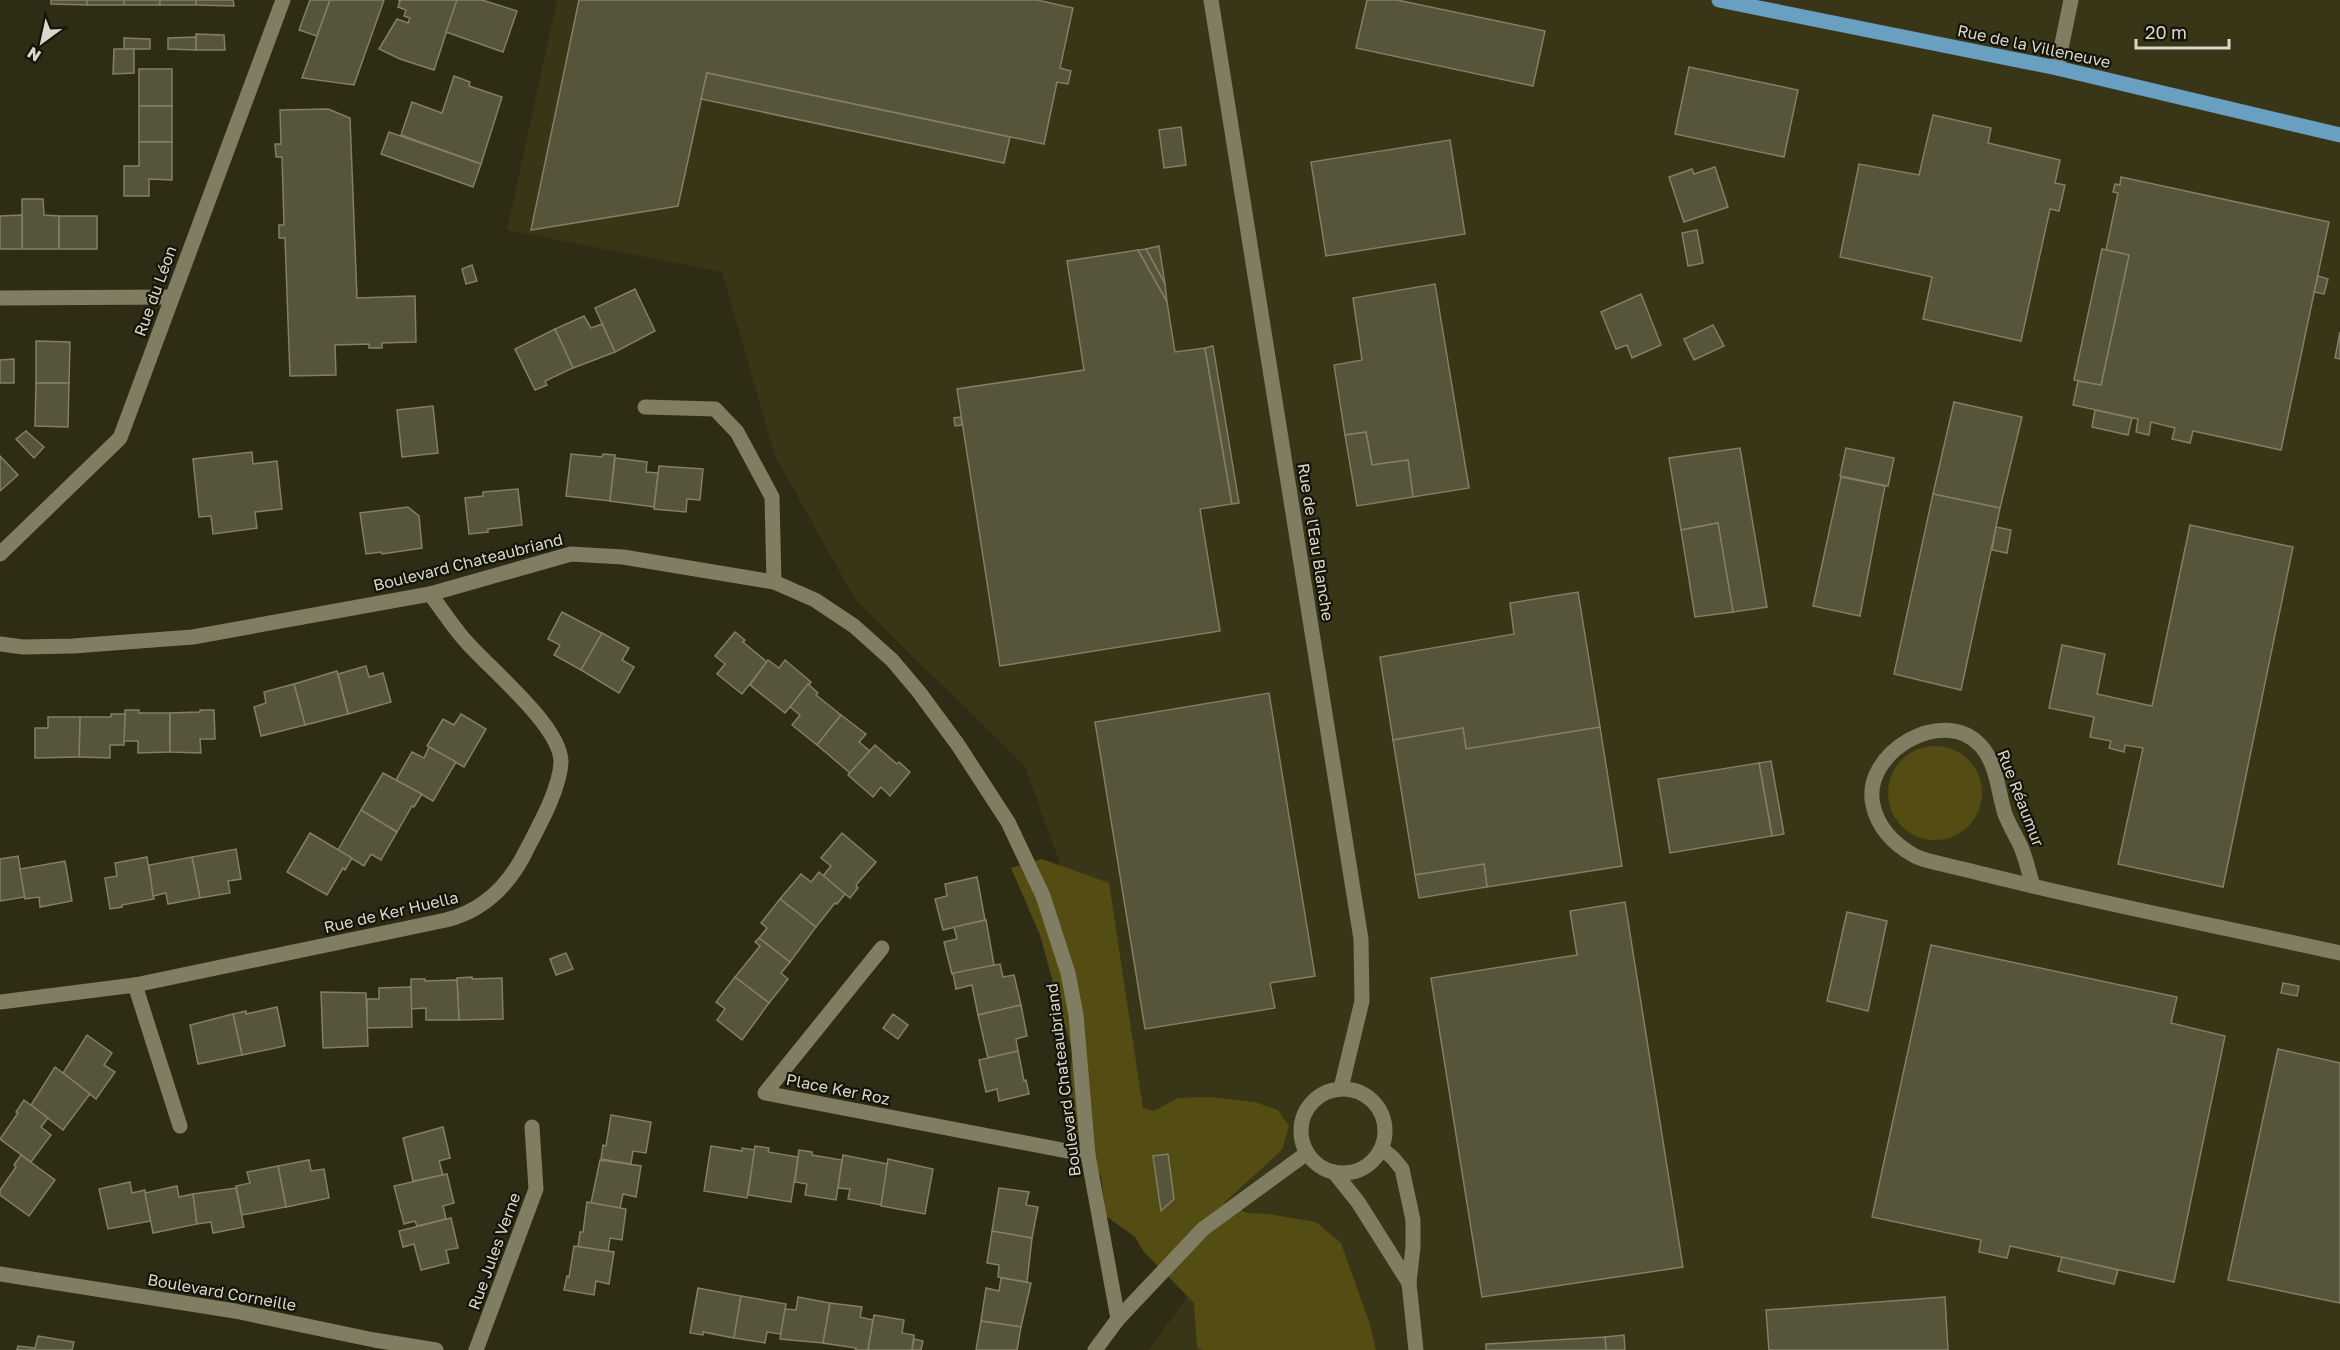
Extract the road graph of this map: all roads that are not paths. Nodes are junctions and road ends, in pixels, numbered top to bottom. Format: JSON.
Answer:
{"nodes":[{"id":1,"x":283,"y":0,"type":"edge"},
{"id":2,"x":1211,"y":0,"type":"edge"},
{"id":3,"x":1719,"y":0,"type":"edge"},
{"id":4,"x":2071,"y":0,"type":"edge"},
{"id":5,"x":2057,"y":68,"type":"junction"},
{"id":6,"x":2340,"y":135,"type":"edge"},
{"id":7,"x":172,"y":297,"type":"junction"},
{"id":8,"x":0,"y":298,"type":"edge"},
{"id":9,"x":645,"y":407,"type":"dead end"},
{"id":10,"x":0,"y":554,"type":"edge"},
{"id":11,"x":774,"y":582,"type":"junction"},
{"id":12,"x":430,"y":594,"type":"junction"},
{"id":13,"x":0,"y":644,"type":"edge"},
{"id":14,"x":2032,"y":886,"type":"junction"},
{"id":15,"x":882,"y":948,"type":"dead end"},
{"id":16,"x":2340,"y":953,"type":"edge"},
{"id":17,"x":135,"y":985,"type":"junction"},
{"id":18,"x":0,"y":1002,"type":"edge"},
{"id":19,"x":1341,"y":1088,"type":"junction"},
{"id":20,"x":180,"y":1126,"type":"dead end"},
{"id":21,"x":532,"y":1127,"type":"dead end"},
{"id":22,"x":1382,"y":1149,"type":"junction"},
{"id":23,"x":1307,"y":1153,"type":"junction"},
{"id":24,"x":1088,"y":1155,"type":"junction"},
{"id":25,"x":1334,"y":1172,"type":"junction"},
{"id":26,"x":0,"y":1274,"type":"edge"},
{"id":27,"x":1409,"y":1283,"type":"junction"},
{"id":28,"x":1118,"y":1319,"type":"junction"},
{"id":29,"x":374,"y":1345,"type":"edge"},
{"id":30,"x":436,"y":1350,"type":"edge"},
{"id":31,"x":476,"y":1350,"type":"edge"},
{"id":32,"x":1095,"y":1350,"type":"edge"},
{"id":33,"x":1416,"y":1350,"type":"edge"}],
"edges":[{"from":1,"to":7,"type":"street","name":"Rue du Léon"},
{"from":2,"to":19,"type":"street","name":"Rue de l'Eau Blanche"},
{"from":3,"to":5,"type":"main road","name":"Rue de la Villeneuve"},
{"from":4,"to":5,"type":"street"},
{"from":5,"to":6,"type":"main road","name":"Rue de la Villeneuve"},
{"from":7,"to":8,"type":"street"},
{"from":7,"to":10,"type":"street","name":"Rue du Léon"},
{"from":9,"to":11,"type":"street"},
{"from":11,"to":12,"type":"street","name":"Boulevard Chateaubriand"},
{"from":11,"to":24,"type":"street","name":"Boulevard Chateaubriand"},
{"from":12,"to":13,"type":"street","name":"Boulevard Chateaubriand"},
{"from":12,"to":17,"type":"street","name":"Rue de Ker Huella"},
{"from":14,"to":14,"type":"street","name":"Rue Réaumur"},
{"from":14,"to":16,"type":"street","name":"Rue Réaumur"},
{"from":15,"to":24,"type":"street","name":"Place Ker Roz"},
{"from":17,"to":18,"type":"street","name":"Rue de Ker Huella"},
{"from":17,"to":20,"type":"street"},
{"from":19,"to":22,"type":"street"},
{"from":19,"to":23,"type":"street"},
{"from":21,"to":31,"type":"street","name":"Rue Jules Verne"},
{"from":22,"to":25,"type":"street"},
{"from":22,"to":27,"type":"street"},
{"from":23,"to":25,"type":"street"},
{"from":23,"to":28,"type":"street"},
{"from":24,"to":28,"type":"street","name":"Boulevard Chateaubriand"},
{"from":25,"to":27,"type":"street"},
{"from":26,"to":29,"type":"street","name":"Boulevard Corneille"},
{"from":27,"to":33,"type":"street"},
{"from":28,"to":32,"type":"street"},
{"from":29,"to":30,"type":"street","name":"Boulevard Corneille"}]}
